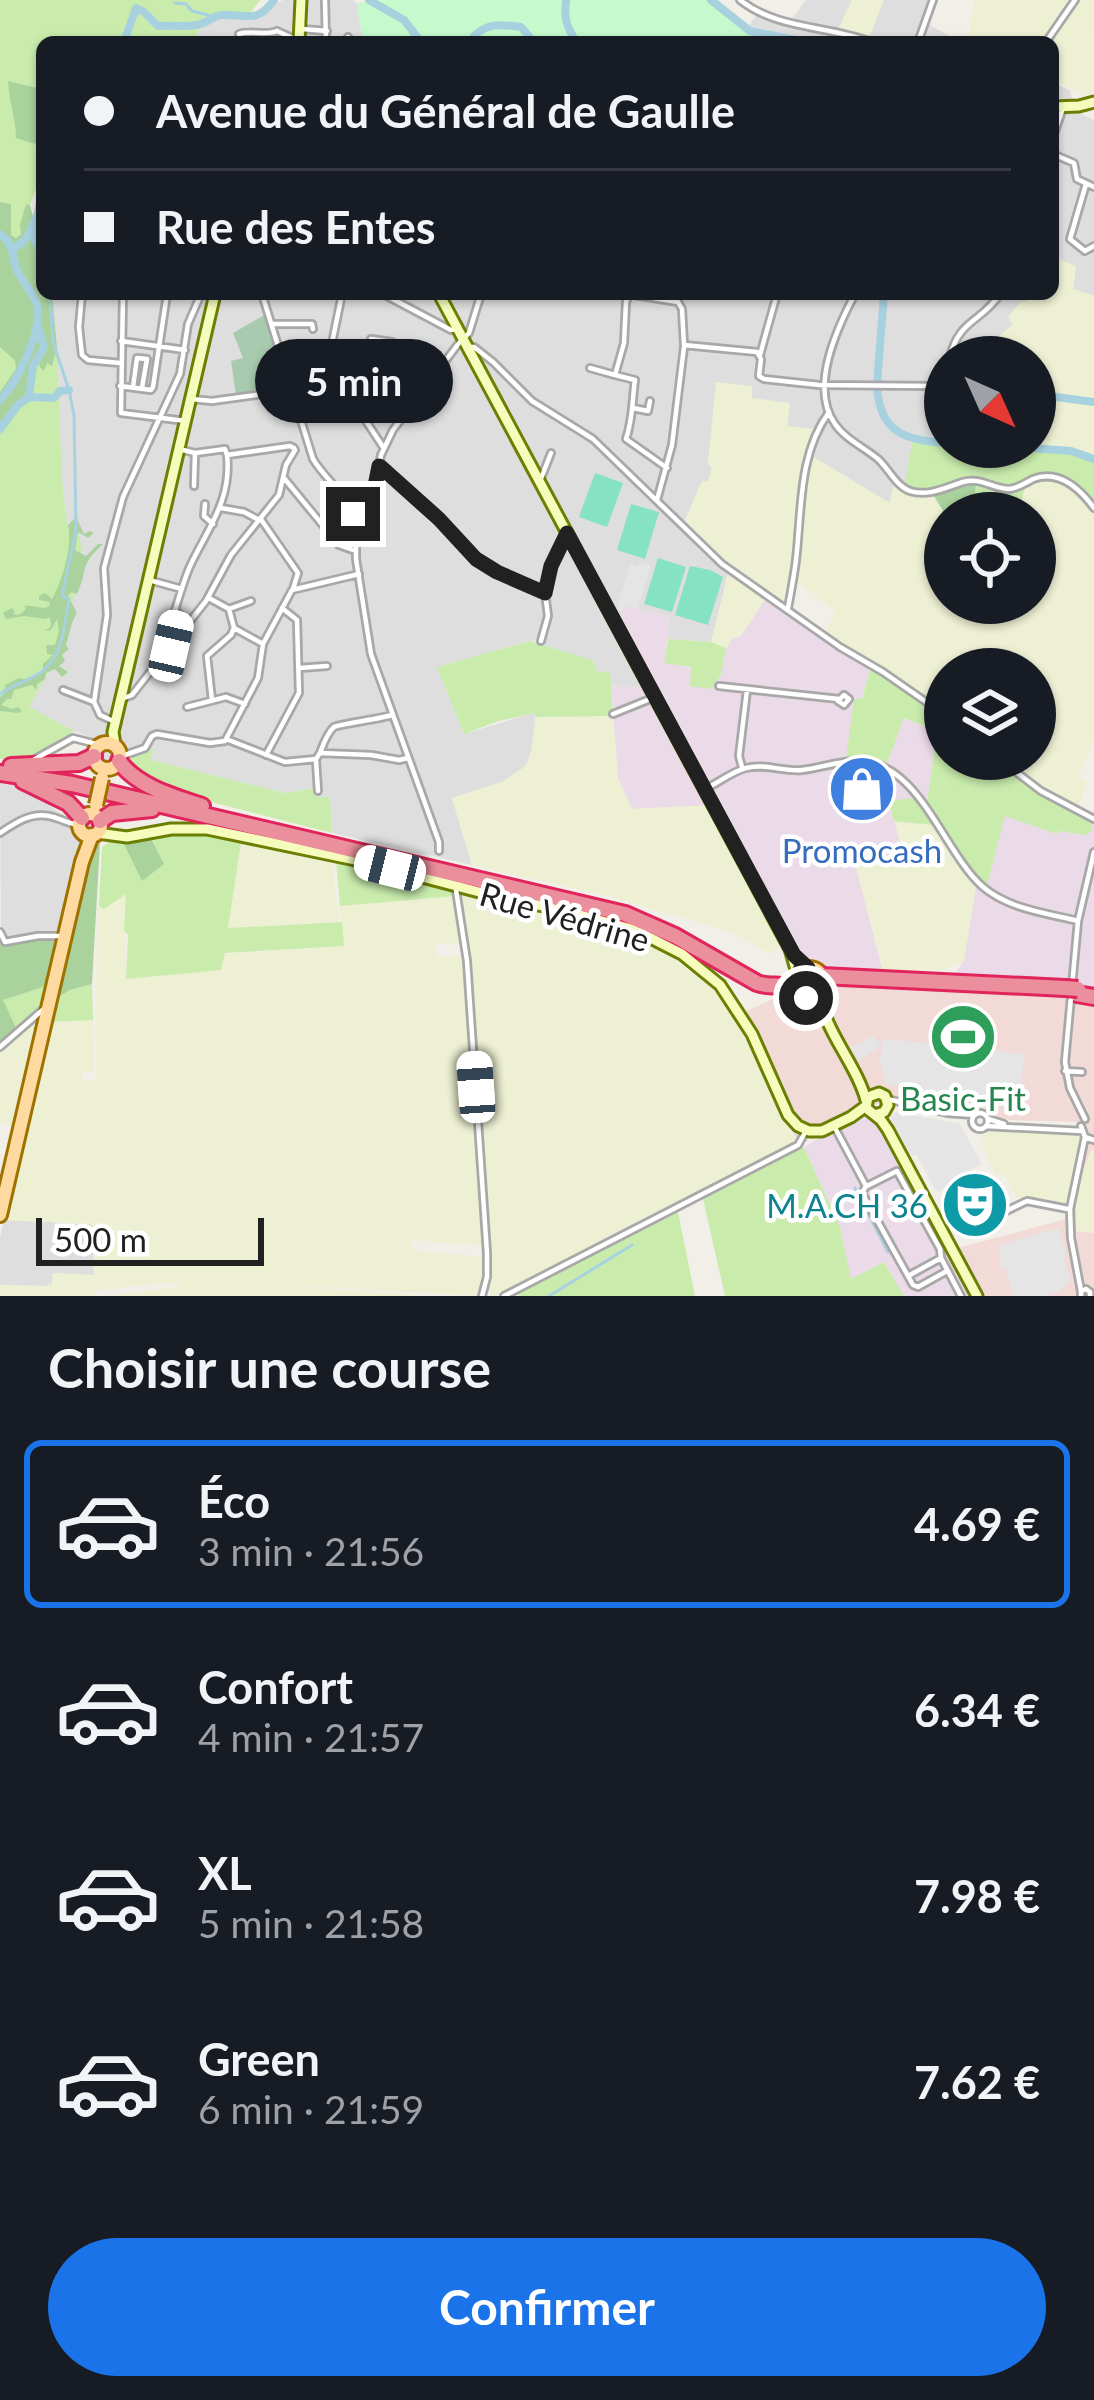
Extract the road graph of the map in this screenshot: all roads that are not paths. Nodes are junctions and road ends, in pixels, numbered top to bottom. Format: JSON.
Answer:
{"nodes":[{"id":1,"x":302,"y":0,"type":"edge"},
{"id":2,"x":740,"y":0,"type":"edge"},
{"id":3,"x":933,"y":0,"type":"edge"},
{"id":4,"x":1075,"y":0,"type":"edge"},
{"id":5,"x":325,"y":1,"type":"edge"},
{"id":6,"x":327,"y":32,"type":"junction"},
{"id":7,"x":239,"y":34,"type":"dead end"},
{"id":8,"x":296,"y":36,"type":"edge"},
{"id":9,"x":299,"y":36,"type":"edge"},
{"id":10,"x":305,"y":36,"type":"edge"},
{"id":11,"x":327,"y":36,"type":"edge"},
{"id":12,"x":852,"y":36,"type":"edge"},
{"id":13,"x":920,"y":36,"type":"edge"},
{"id":14,"x":1050,"y":36,"type":"edge"},
{"id":15,"x":1094,"y":102,"type":"edge"},
{"id":16,"x":1059,"y":108,"type":"edge"},
{"id":17,"x":1059,"y":157,"type":"edge"},
{"id":18,"x":1086,"y":184,"type":"junction"},
{"id":19,"x":1094,"y":187,"type":"edge"},
{"id":20,"x":1094,"y":246,"type":"edge"},
{"id":21,"x":81,"y":300,"type":"edge"},
{"id":22,"x":123,"y":300,"type":"edge"},
{"id":23,"x":166,"y":300,"type":"edge"},
{"id":24,"x":198,"y":300,"type":"edge"},
{"id":25,"x":214,"y":300,"type":"edge"},
{"id":26,"x":264,"y":300,"type":"edge"},
{"id":27,"x":341,"y":300,"type":"edge"},
{"id":28,"x":394,"y":300,"type":"edge"},
{"id":29,"x":442,"y":300,"type":"edge"},
{"id":30,"x":479,"y":300,"type":"edge"},
{"id":31,"x":626,"y":300,"type":"edge"},
{"id":32,"x":660,"y":300,"type":"edge"},
{"id":33,"x":682,"y":300,"type":"edge"},
{"id":34,"x":775,"y":300,"type":"edge"},
{"id":35,"x":852,"y":300,"type":"edge"},
{"id":36,"x":996,"y":300,"type":"edge"},
{"id":37,"x":681,"y":304,"type":"junction"},
{"id":38,"x":272,"y":324,"type":"junction"},
{"id":39,"x":313,"y":329,"type":"dead end"},
{"id":40,"x":457,"y":329,"type":"junction"},
{"id":41,"x":959,"y":336,"type":"edge"},
{"id":42,"x":122,"y":340,"type":"junction"},
{"id":43,"x":465,"y":344,"type":"junction"},
{"id":44,"x":152,"y":345,"type":"junction"},
{"id":45,"x":684,"y":345,"type":"junction"},
{"id":46,"x":161,"y":346,"type":"junction"},
{"id":47,"x":280,"y":347,"type":"junction"},
{"id":48,"x":184,"y":350,"type":"junction"},
{"id":49,"x":332,"y":353,"type":"junction"},
{"id":50,"x":760,"y":355,"type":"junction"},
{"id":51,"x":363,"y":357,"type":"junction"},
{"id":52,"x":147,"y":359,"type":"junction"},
{"id":53,"x":121,"y":364,"type":"junction"},
{"id":54,"x":590,"y":368,"type":"dead end"},
{"id":55,"x":404,"y":371,"type":"junction"},
{"id":56,"x":615,"y":375,"type":"junction"},
{"id":57,"x":635,"y":380,"type":"junction"},
{"id":58,"x":646,"y":381,"type":"dead end"},
{"id":59,"x":120,"y":386,"type":"junction"},
{"id":60,"x":426,"y":386,"type":"junction"},
{"id":61,"x":826,"y":386,"type":"junction"},
{"id":62,"x":924,"y":386,"type":"edge"},
{"id":63,"x":133,"y":387,"type":"junction"},
{"id":64,"x":142,"y":388,"type":"junction"},
{"id":65,"x":293,"y":390,"type":"junction"},
{"id":66,"x":191,"y":399,"type":"junction"},
{"id":67,"x":650,"y":401,"type":"dead end"},
{"id":68,"x":633,"y":409,"type":"junction"},
{"id":69,"x":829,"y":412,"type":"junction"},
{"id":70,"x":160,"y":417,"type":"junction"},
{"id":71,"x":186,"y":421,"type":"junction"},
{"id":72,"x":307,"y":442,"type":"junction"},
{"id":73,"x":384,"y":448,"type":"junction"},
{"id":74,"x":179,"y":449,"type":"junction"},
{"id":75,"x":295,"y":449,"type":"junction"},
{"id":76,"x":195,"y":453,"type":"junction"},
{"id":77,"x":550,"y":453,"type":"dead end"},
{"id":78,"x":226,"y":455,"type":"junction"},
{"id":79,"x":379,"y":466,"type":"junction"},
{"id":80,"x":667,"y":468,"type":"junction"},
{"id":81,"x":284,"y":478,"type":"junction"},
{"id":82,"x":539,"y":482,"type":"junction"},
{"id":83,"x":194,"y":486,"type":"dead end"},
{"id":84,"x":657,"y":500,"type":"junction"},
{"id":85,"x":205,"y":504,"type":"dead end"},
{"id":86,"x":221,"y":508,"type":"junction"},
{"id":87,"x":1094,"y":508,"type":"edge"},
{"id":88,"x":356,"y":513,"type":"junction"},
{"id":89,"x":260,"y":519,"type":"junction"},
{"id":90,"x":213,"y":524,"type":"junction"},
{"id":91,"x":567,"y":533,"type":"junction"},
{"id":92,"x":355,"y":550,"type":"junction"},
{"id":93,"x":358,"y":574,"type":"junction"},
{"id":94,"x":148,"y":580,"type":"junction"},
{"id":95,"x":182,"y":589,"type":"junction"},
{"id":96,"x":292,"y":590,"type":"junction"},
{"id":97,"x":545,"y":593,"type":"junction"},
{"id":98,"x":208,"y":598,"type":"junction"},
{"id":99,"x":251,"y":601,"type":"dead end"},
{"id":100,"x":282,"y":608,"type":"junction"},
{"id":101,"x":788,"y":608,"type":"junction"},
{"id":102,"x":229,"y":609,"type":"junction"},
{"id":103,"x":178,"y":615,"type":"junction"},
{"id":104,"x":189,"y":623,"type":"junction"},
{"id":105,"x":234,"y":628,"type":"junction"},
{"id":106,"x":541,"y":641,"type":"dead end"},
{"id":107,"x":263,"y":644,"type":"junction"},
{"id":108,"x":171,"y":646,"type":"junction"},
{"id":109,"x":327,"y":666,"type":"dead end"},
{"id":110,"x":299,"y":668,"type":"junction"},
{"id":111,"x":719,"y":686,"type":"dead end"},
{"id":112,"x":63,"y":690,"type":"dead end"},
{"id":113,"x":747,"y":690,"type":"junction"},
{"id":114,"x":655,"y":697,"type":"junction"},
{"id":115,"x":121,"y":698,"type":"junction"},
{"id":116,"x":838,"y":699,"type":"dead end"},
{"id":117,"x":212,"y":700,"type":"junction"},
{"id":118,"x":924,"y":700,"type":"edge"},
{"id":119,"x":94,"y":702,"type":"junction"},
{"id":120,"x":244,"y":704,"type":"junction"},
{"id":121,"x":188,"y":707,"type":"dead end"},
{"id":122,"x":613,"y":714,"type":"dead end"},
{"id":123,"x":392,"y":715,"type":"junction"},
{"id":124,"x":225,"y":740,"type":"junction"},
{"id":125,"x":109,"y":750,"type":"junction"},
{"id":126,"x":266,"y":755,"type":"junction"},
{"id":127,"x":318,"y":756,"type":"junction"},
{"id":128,"x":408,"y":758,"type":"junction"},
{"id":129,"x":1,"y":769,"type":"edge"},
{"id":130,"x":743,"y":769,"type":"junction"},
{"id":131,"x":1027,"y":780,"type":"edge"},
{"id":132,"x":705,"y":789,"type":"junction"},
{"id":133,"x":318,"y":791,"type":"dead end"},
{"id":134,"x":213,"y":817,"type":"junction"},
{"id":135,"x":1094,"y":818,"type":"edge"},
{"id":136,"x":247,"y":820,"type":"junction"},
{"id":137,"x":93,"y":824,"type":"junction"},
{"id":138,"x":0,"y":833,"type":"edge"},
{"id":139,"x":439,"y":851,"type":"dead end"},
{"id":140,"x":1094,"y":852,"type":"edge"},
{"id":141,"x":455,"y":886,"type":"junction"},
{"id":142,"x":1078,"y":921,"type":"junction"},
{"id":143,"x":0,"y":932,"type":"edge"},
{"id":144,"x":65,"y":935,"type":"junction"},
{"id":145,"x":799,"y":977,"type":"junction"},
{"id":146,"x":819,"y":989,"type":"junction"},
{"id":147,"x":1079,"y":992,"type":"edge"},
{"id":148,"x":49,"y":1005,"type":"junction"},
{"id":149,"x":0,"y":1047,"type":"edge"},
{"id":150,"x":1066,"y":1071,"type":"junction"},
{"id":151,"x":1082,"y":1072,"type":"dead end"},
{"id":152,"x":877,"y":1104,"type":"junction"},
{"id":153,"x":975,"y":1114,"type":"junction"},
{"id":154,"x":987,"y":1122,"type":"junction"},
{"id":155,"x":974,"y":1125,"type":"junction"},
{"id":156,"x":834,"y":1126,"type":"junction"},
{"id":157,"x":1088,"y":1128,"type":"edge"},
{"id":158,"x":806,"y":1131,"type":"junction"},
{"id":159,"x":866,"y":1186,"type":"junction"},
{"id":160,"x":1070,"y":1209,"type":"junction"},
{"id":161,"x":1000,"y":1214,"type":"dead end"},
{"id":162,"x":0,"y":1215,"type":"edge"},
{"id":163,"x":940,"y":1258,"type":"junction"},
{"id":164,"x":947,"y":1271,"type":"junction"},
{"id":165,"x":908,"y":1276,"type":"junction"},
{"id":166,"x":1083,"y":1294,"type":"edge"},
{"id":167,"x":482,"y":1296,"type":"edge"},
{"id":168,"x":504,"y":1296,"type":"edge"},
{"id":169,"x":961,"y":1296,"type":"edge"},
{"id":170,"x":976,"y":1296,"type":"edge"}],
"edges":[{"from":1,"to":9,"type":"main road"},
{"from":2,"to":12,"type":"street"},
{"from":3,"to":13,"type":"street"},
{"from":4,"to":14,"type":"street"},
{"from":5,"to":6,"type":"street"},
{"from":6,"to":10,"type":"street"},
{"from":6,"to":11,"type":"street"},
{"from":7,"to":8,"type":"street"},
{"from":15,"to":16,"type":"main road"},
{"from":17,"to":18,"type":"street"},
{"from":18,"to":19,"type":"street"},
{"from":18,"to":20,"type":"street"},
{"from":21,"to":53,"type":"street"},
{"from":22,"to":42,"type":"street"},
{"from":23,"to":46,"type":"street"},
{"from":24,"to":48,"type":"street"},
{"from":25,"to":66,"type":"main road"},
{"from":26,"to":38,"type":"street"},
{"from":27,"to":49,"type":"street"},
{"from":28,"to":40,"type":"street"},
{"from":29,"to":40,"type":"main road"},
{"from":30,"to":43,"type":"street"},
{"from":31,"to":56,"type":"street"},
{"from":32,"to":37,"type":"street"},
{"from":33,"to":37,"type":"street"},
{"from":34,"to":50,"type":"street"},
{"from":35,"to":61,"type":"street"},
{"from":36,"to":41,"type":"street"},
{"from":37,"to":45,"type":"street"},
{"from":38,"to":39,"type":"street"},
{"from":38,"to":47,"type":"street"},
{"from":40,"to":43,"type":"main road"},
{"from":42,"to":44,"type":"street"},
{"from":42,"to":53,"type":"street"},
{"from":43,"to":60,"type":"street"},
{"from":43,"to":82,"type":"main road"},
{"from":43,"to":84,"type":"street"},
{"from":44,"to":46,"type":"street"},
{"from":44,"to":52,"type":"street"},
{"from":45,"to":50,"type":"street"},
{"from":45,"to":80,"type":"street"},
{"from":46,"to":48,"type":"street"},
{"from":46,"to":64,"type":"street"},
{"from":47,"to":49,"type":"street"},
{"from":47,"to":65,"type":"street"},
{"from":48,"to":70,"type":"street"},
{"from":49,"to":51,"type":"street"},
{"from":49,"to":73,"type":"street"},
{"from":50,"to":61,"type":"street"},
{"from":51,"to":55,"type":"street"},
{"from":51,"to":55,"type":"street"},
{"from":52,"to":63,"type":"street"},
{"from":52,"to":64,"type":"street"},
{"from":53,"to":59,"type":"street"},
{"from":54,"to":56,"type":"street"},
{"from":55,"to":60,"type":"street"},
{"from":56,"to":57,"type":"street"},
{"from":57,"to":58,"type":"street"},
{"from":57,"to":68,"type":"street"},
{"from":59,"to":63,"type":"street"},
{"from":59,"to":70,"type":"street"},
{"from":60,"to":73,"type":"street"},
{"from":61,"to":62,"type":"street"},
{"from":61,"to":69,"type":"street"},
{"from":63,"to":64,"type":"street"},
{"from":65,"to":66,"type":"street"},
{"from":65,"to":72,"type":"street"},
{"from":66,"to":71,"type":"main road"},
{"from":67,"to":68,"type":"street"},
{"from":68,"to":80,"type":"street"},
{"from":69,"to":87,"type":"street"},
{"from":69,"to":101,"type":"street"},
{"from":70,"to":71,"type":"street"},
{"from":70,"to":119,"type":"street"},
{"from":71,"to":74,"type":"main road"},
{"from":72,"to":75,"type":"street"},
{"from":72,"to":88,"type":"street"},
{"from":73,"to":79,"type":"street"},
{"from":74,"to":76,"type":"street"},
{"from":74,"to":94,"type":"main road"},
{"from":75,"to":78,"type":"street"},
{"from":75,"to":81,"type":"street"},
{"from":76,"to":78,"type":"street"},
{"from":76,"to":83,"type":"street"},
{"from":77,"to":82,"type":"street"},
{"from":78,"to":86,"type":"street"},
{"from":79,"to":88,"type":"street"},
{"from":79,"to":97,"type":"street"},
{"from":80,"to":84,"type":"street"},
{"from":81,"to":89,"type":"street"},
{"from":81,"to":92,"type":"street"},
{"from":82,"to":91,"type":"main road"},
{"from":84,"to":101,"type":"street"},
{"from":85,"to":90,"type":"street"},
{"from":86,"to":89,"type":"street"},
{"from":86,"to":90,"type":"street"},
{"from":88,"to":92,"type":"street"},
{"from":89,"to":96,"type":"street"},
{"from":89,"to":98,"type":"street"},
{"from":90,"to":95,"type":"street"},
{"from":91,"to":97,"type":"street"},
{"from":91,"to":114,"type":"main road"},
{"from":92,"to":93,"type":"street"},
{"from":93,"to":96,"type":"street"},
{"from":93,"to":123,"type":"street"},
{"from":94,"to":95,"type":"street"},
{"from":94,"to":115,"type":"main road"},
{"from":95,"to":103,"type":"street"},
{"from":96,"to":100,"type":"street"},
{"from":97,"to":106,"type":"street"},
{"from":98,"to":102,"type":"street"},
{"from":98,"to":104,"type":"street"},
{"from":99,"to":102,"type":"street"},
{"from":100,"to":107,"type":"street"},
{"from":100,"to":110,"type":"street"},
{"from":101,"to":118,"type":"street"},
{"from":102,"to":105,"type":"street"},
{"from":103,"to":104,"type":"street"},
{"from":103,"to":108,"type":"street"},
{"from":104,"to":108,"type":"street"},
{"from":105,"to":107,"type":"street"},
{"from":105,"to":117,"type":"street"},
{"from":107,"to":120,"type":"street"},
{"from":108,"to":115,"type":"street"},
{"from":109,"to":110,"type":"street"},
{"from":110,"to":126,"type":"street"},
{"from":111,"to":113,"type":"street"},
{"from":112,"to":119,"type":"street"},
{"from":113,"to":116,"type":"street"},
{"from":113,"to":130,"type":"street"},
{"from":114,"to":122,"type":"street"},
{"from":114,"to":132,"type":"main road"},
{"from":115,"to":125,"type":"main road"},
{"from":117,"to":120,"type":"street"},
{"from":117,"to":121,"type":"street"},
{"from":119,"to":125,"type":"street"},
{"from":120,"to":124,"type":"street"},
{"from":123,"to":127,"type":"street"},
{"from":123,"to":128,"type":"street"},
{"from":124,"to":125,"type":"street"},
{"from":124,"to":126,"type":"street"},
{"from":125,"to":129,"type":"highway"},
{"from":125,"to":129,"type":"street"},
{"from":125,"to":136,"type":"highway"},
{"from":125,"to":137,"type":"main road","bridge":true},
{"from":126,"to":127,"type":"street"},
{"from":127,"to":128,"type":"street"},
{"from":127,"to":133,"type":"street"},
{"from":128,"to":139,"type":"street"},
{"from":129,"to":134,"type":"highway"},
{"from":129,"to":136,"type":"highway"},
{"from":129,"to":137,"type":"highway"},
{"from":130,"to":132,"type":"street"},
{"from":130,"to":142,"type":"street"},
{"from":131,"to":135,"type":"street"},
{"from":132,"to":145,"type":"main road"},
{"from":134,"to":137,"type":"highway"},
{"from":134,"to":145,"type":"highway"},
{"from":136,"to":145,"type":"highway"},
{"from":137,"to":138,"type":"street"},
{"from":137,"to":141,"type":"main road","name":"Rue Védrine"},
{"from":137,"to":144,"type":"main road"},
{"from":140,"to":142,"type":"street"},
{"from":141,"to":158,"type":"main road","name":"Rue Védrine"},
{"from":141,"to":167,"type":"street"},
{"from":142,"to":150,"type":"street"},
{"from":143,"to":144,"type":"street"},
{"from":144,"to":148,"type":"main road"},
{"from":145,"to":146,"type":"main road"},
{"from":145,"to":146,"type":"main road"},
{"from":146,"to":147,"type":"highway"},
{"from":146,"to":152,"type":"main road"},
{"from":148,"to":149,"type":"street"},
{"from":148,"to":162,"type":"main road"},
{"from":150,"to":151,"type":"street"},
{"from":150,"to":157,"type":"street"},
{"from":152,"to":153,"type":"street"},
{"from":152,"to":155,"type":"street"},
{"from":152,"to":156,"type":"main road"},
{"from":152,"to":170,"type":"main road"},
{"from":153,"to":154,"type":"street"},
{"from":153,"to":155,"type":"street"},
{"from":154,"to":155,"type":"street"},
{"from":154,"to":157,"type":"street"},
{"from":156,"to":158,"type":"main road"},
{"from":156,"to":159,"type":"street"},
{"from":157,"to":160,"type":"street"},
{"from":158,"to":168,"type":"street"},
{"from":159,"to":163,"type":"street"},
{"from":159,"to":165,"type":"street"},
{"from":160,"to":161,"type":"street"},
{"from":160,"to":166,"type":"street"},
{"from":163,"to":164,"type":"street"},
{"from":163,"to":165,"type":"street"},
{"from":164,"to":165,"type":"street"},
{"from":164,"to":169,"type":"street"}]}
